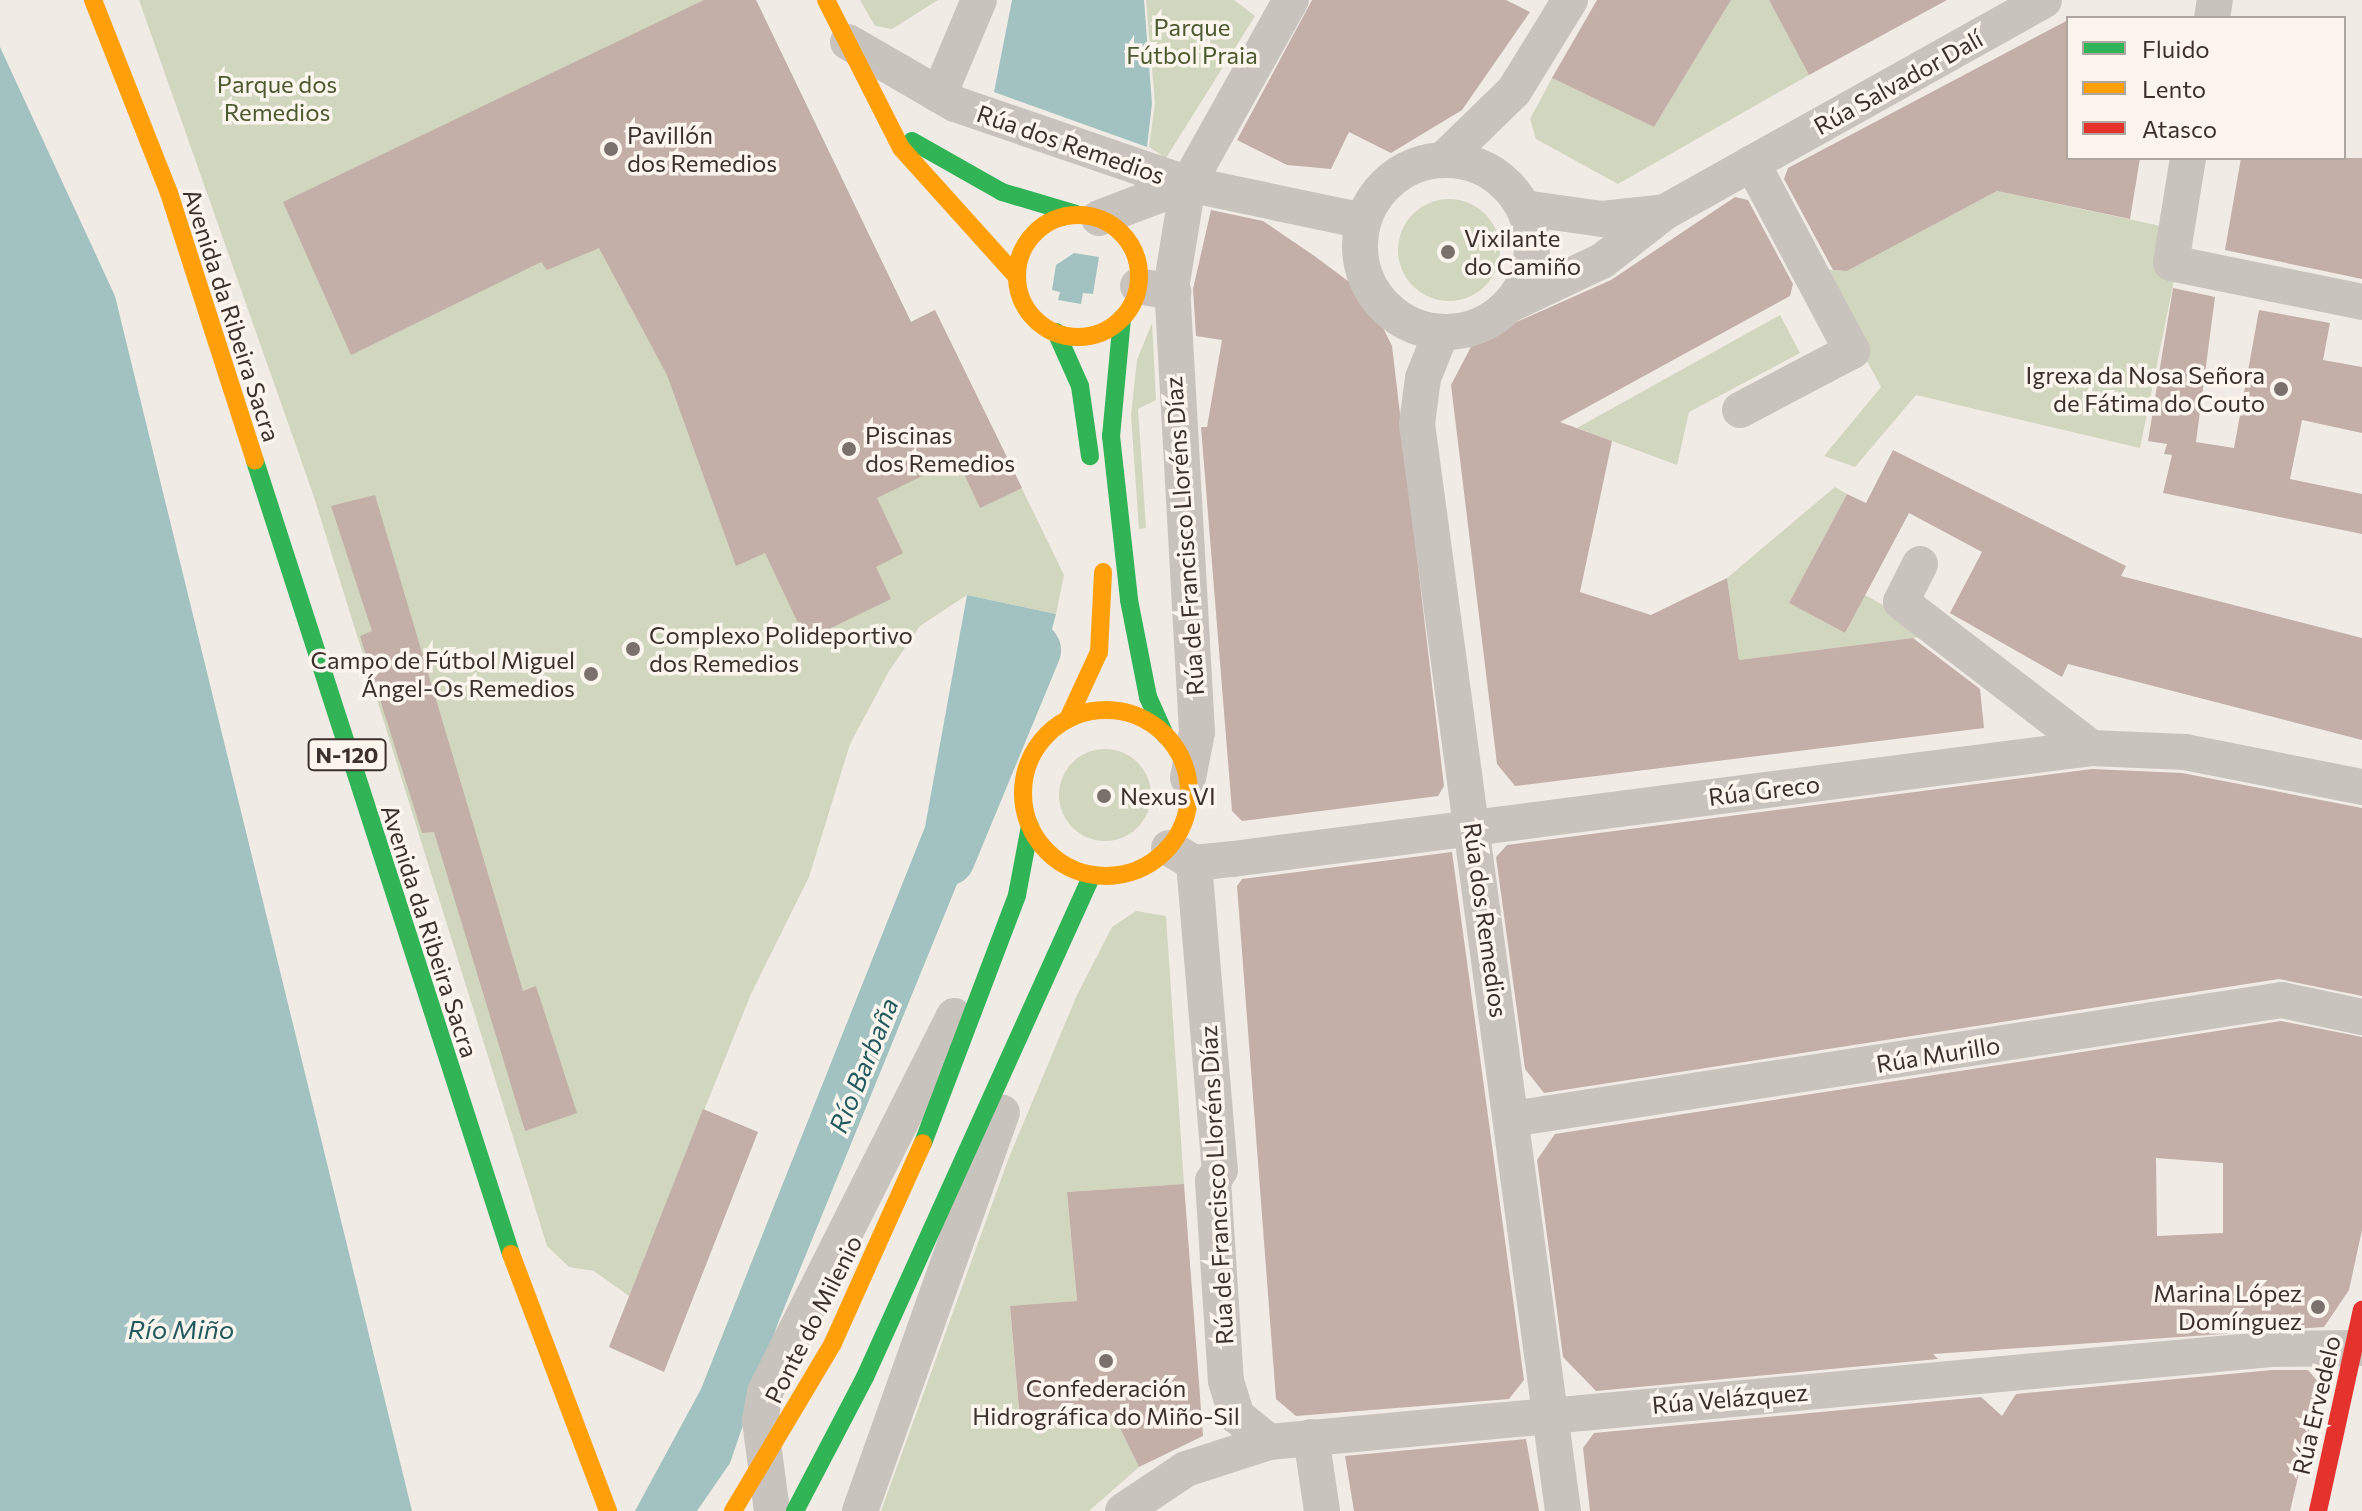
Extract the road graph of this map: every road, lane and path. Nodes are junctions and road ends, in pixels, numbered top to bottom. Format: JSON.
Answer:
{"nodes":[{"id":1,"x":93,"y":0,"type":"edge"},
{"id":2,"x":826,"y":0,"type":"edge"},
{"id":3,"x":979,"y":0,"type":"edge"},
{"id":4,"x":1291,"y":0,"type":"edge"},
{"id":5,"x":1570,"y":0,"type":"edge"},
{"id":6,"x":2044,"y":0,"type":"edge"},
{"id":7,"x":846,"y":41,"type":"junction"},
{"id":8,"x":947,"y":93,"type":"junction"},
{"id":9,"x":873,"y":98,"type":"junction"},
{"id":10,"x":1443,"y":160,"type":"junction"},
{"id":11,"x":2188,"y":160,"type":"edge"},
{"id":12,"x":1752,"y":163,"type":"junction"},
{"id":13,"x":1188,"y":184,"type":"junction"},
{"id":14,"x":1524,"y":208,"type":"junction"},
{"id":15,"x":1665,"y":212,"type":"junction"},
{"id":16,"x":1088,"y":216,"type":"junction"},
{"id":17,"x":1363,"y":221,"type":"junction"},
{"id":18,"x":1017,"y":277,"type":"junction"},
{"id":19,"x":1155,"y":289,"type":"junction"},
{"id":20,"x":2362,"y":302,"type":"edge"},
{"id":21,"x":1511,"y":304,"type":"junction"},
{"id":22,"x":1122,"y":318,"type":"junction"},
{"id":23,"x":1056,"y":332,"type":"junction"},
{"id":24,"x":1441,"y":333,"type":"junction"},
{"id":25,"x":1740,"y":410,"type":"dead end"},
{"id":26,"x":1920,"y":564,"type":"dead end"},
{"id":27,"x":1068,"y":719,"type":"junction"},
{"id":28,"x":1165,"y":735,"type":"junction"},
{"id":29,"x":2091,"y":748,"type":"junction"},
{"id":30,"x":1188,"y":778,"type":"junction"},
{"id":31,"x":2362,"y":787,"type":"edge"},
{"id":32,"x":1030,"y":826,"type":"junction"},
{"id":33,"x":1473,"y":828,"type":"junction"},
{"id":34,"x":1181,"y":855,"type":"junction"},
{"id":35,"x":1092,"y":875,"type":"junction"},
{"id":36,"x":996,"y":951,"type":"junction"},
{"id":37,"x":1051,"y":963,"type":"junction"},
{"id":38,"x":2362,"y":1017,"type":"edge"},
{"id":39,"x":1512,"y":1119,"type":"junction"},
{"id":40,"x":2362,"y":1310,"type":"edge"},
{"id":41,"x":2358,"y":1347,"type":"edge"},
{"id":42,"x":1551,"y":1415,"type":"junction"},
{"id":43,"x":1311,"y":1437,"type":"junction"},
{"id":44,"x":1269,"y":1442,"type":"junction"},
{"id":45,"x":608,"y":1510,"type":"edge"},
{"id":46,"x":733,"y":1511,"type":"edge"},
{"id":47,"x":772,"y":1511,"type":"edge"},
{"id":48,"x":795,"y":1511,"type":"edge"},
{"id":49,"x":860,"y":1511,"type":"edge"},
{"id":50,"x":1123,"y":1511,"type":"edge"},
{"id":51,"x":1322,"y":1511,"type":"edge"},
{"id":52,"x":1563,"y":1511,"type":"edge"},
{"id":53,"x":2318,"y":1511,"type":"edge"}],
"edges":[{"from":1,"to":45,"type":"main road","name":"Avenida da Ribeira Sacra","number":"N-120"},
{"from":2,"to":7,"type":"main road"},
{"from":3,"to":8,"type":"street"},
{"from":4,"to":13,"type":"street"},
{"from":5,"to":10,"type":"street"},
{"from":6,"to":12,"type":"street","name":"Rúa Salvador Dalí"},
{"from":7,"to":8,"type":"street","name":"Rúa dos Remedios"},
{"from":7,"to":9,"type":"main road"},
{"from":8,"to":13,"type":"street","name":"Rúa dos Remedios"},
{"from":9,"to":16,"type":"main road"},
{"from":9,"to":18,"type":"main road"},
{"from":10,"to":14,"type":"street"},
{"from":10,"to":17,"type":"street"},
{"from":11,"to":20,"type":"street"},
{"from":12,"to":15,"type":"street","name":"Rúa Salvador Dalí"},
{"from":12,"to":25,"type":"street"},
{"from":13,"to":16,"type":"street","name":"Rúa dos Remedios"},
{"from":13,"to":17,"type":"street","name":"Rúa dos Remedios"},
{"from":13,"to":19,"type":"street","name":"Rúa de Francisco Lloréns Díaz"},
{"from":14,"to":15,"type":"street","name":"Rúa Salvador Dalí"},
{"from":14,"to":21,"type":"street"},
{"from":15,"to":21,"type":"street","name":"Rúa Salvador Dalí"},
{"from":16,"to":18,"type":"main road"},
{"from":16,"to":19,"type":"main road"},
{"from":17,"to":24,"type":"street"},
{"from":18,"to":23,"type":"main road"},
{"from":19,"to":22,"type":"main road"},
{"from":19,"to":30,"type":"street","name":"Rúa de Francisco Lloréns Díaz"},
{"from":21,"to":24,"type":"street"},
{"from":22,"to":23,"type":"main road"},
{"from":22,"to":28,"type":"main road"},
{"from":23,"to":27,"type":"main road"},
{"from":24,"to":33,"type":"street","name":"Rúa dos Remedios"},
{"from":26,"to":29,"type":"street"},
{"from":27,"to":28,"type":"main road"},
{"from":27,"to":32,"type":"main road"},
{"from":28,"to":30,"type":"main road"},
{"from":29,"to":31,"type":"street","name":"Rúa Greco"},
{"from":29,"to":33,"type":"street","name":"Rúa Greco"},
{"from":30,"to":34,"type":"main road"},
{"from":32,"to":35,"type":"main road"},
{"from":32,"to":36,"type":"main road","name":"Ponte do Milenio"},
{"from":33,"to":34,"type":"street","name":"Rúa Greco"},
{"from":33,"to":39,"type":"street","name":"Rúa dos Remedios"},
{"from":34,"to":35,"type":"main road"},
{"from":34,"to":44,"type":"street","name":"Rúa de Francisco Lloréns Díaz"},
{"from":35,"to":37,"type":"main road"},
{"from":36,"to":46,"type":"main road","name":"Ponte do Milenio","bridge":true},
{"from":36,"to":47,"type":"street"},
{"from":37,"to":48,"type":"main road"},
{"from":37,"to":49,"type":"street"},
{"from":38,"to":39,"type":"street","name":"Rúa Murillo"},
{"from":39,"to":42,"type":"street","name":"Rúa dos Remedios"},
{"from":40,"to":41,"type":"main road","name":"Rúa Ervedelo"},
{"from":41,"to":42,"type":"street","name":"Rúa Velázquez"},
{"from":41,"to":53,"type":"main road","name":"Rúa Ervedelo"},
{"from":42,"to":43,"type":"street","name":"Rúa Velázquez"},
{"from":42,"to":52,"type":"street","name":"Rúa dos Remedios"},
{"from":43,"to":44,"type":"street","name":"Rúa Velázquez"},
{"from":43,"to":51,"type":"street"},
{"from":44,"to":50,"type":"street","name":"Rúa Velázquez"}]}
